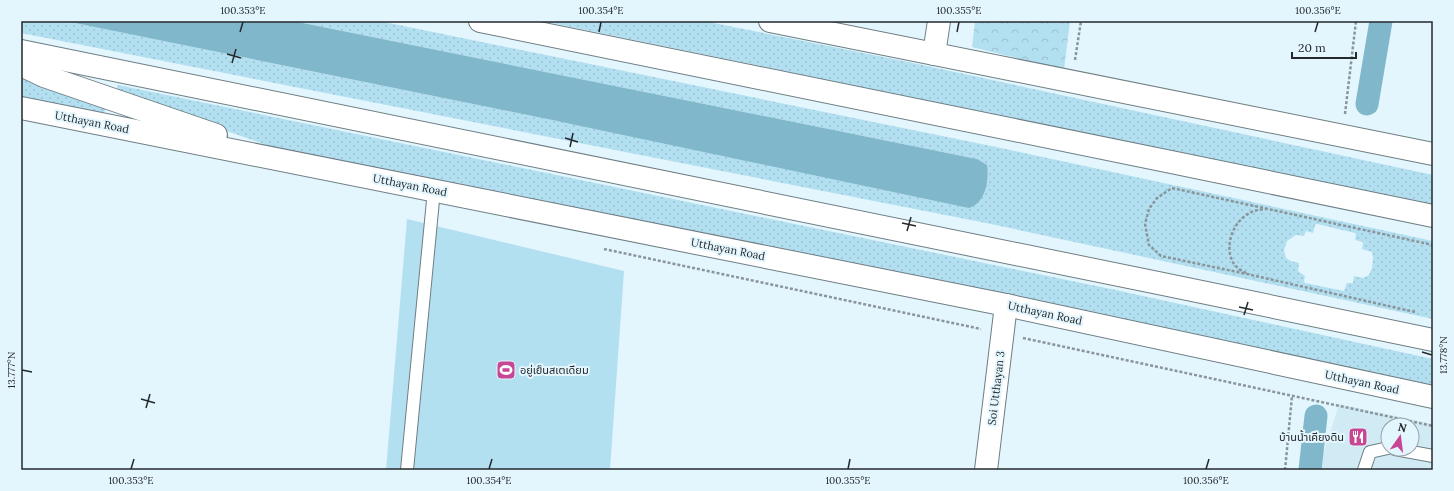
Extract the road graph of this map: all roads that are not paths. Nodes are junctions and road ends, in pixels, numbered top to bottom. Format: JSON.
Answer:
{"nodes":[{"id":1,"x":480,"y":21,"type":"edge"},
{"id":2,"x":770,"y":21,"type":"edge"},
{"id":3,"x":939,"y":21,"type":"edge"},
{"id":4,"x":21,"y":51,"type":"edge"},
{"id":5,"x":934,"y":54,"type":"junction"},
{"id":6,"x":21,"y":65,"type":"edge"},
{"id":7,"x":21,"y":108,"type":"edge"},
{"id":8,"x":1433,"y":154,"type":"edge"},
{"id":9,"x":282,"y":160,"type":"junction"},
{"id":10,"x":434,"y":190,"type":"junction"},
{"id":11,"x":1433,"y":216,"type":"edge"},
{"id":12,"x":1006,"y":305,"type":"junction"},
{"id":13,"x":1433,"y":340,"type":"edge"},
{"id":14,"x":1433,"y":397,"type":"edge"},
{"id":15,"x":1380,"y":450,"type":"edge"},
{"id":16,"x":1420,"y":454,"type":"edge"},
{"id":17,"x":1433,"y":456,"type":"edge"},
{"id":18,"x":407,"y":470,"type":"edge"},
{"id":19,"x":986,"y":470,"type":"edge"},
{"id":20,"x":1364,"y":470,"type":"edge"}],
"edges":[{"from":1,"to":11,"type":"main road"},
{"from":2,"to":5,"type":"main road"},
{"from":3,"to":5,"type":"main road"},
{"from":4,"to":13,"type":"main road"},
{"from":5,"to":8,"type":"main road"},
{"from":6,"to":9,"type":"main road"},
{"from":7,"to":9,"type":"main road","name":"Utthayan Road"},
{"from":9,"to":10,"type":"main road","name":"Utthayan Road"},
{"from":10,"to":12,"type":"main road","name":"Utthayan Road"},
{"from":10,"to":18,"type":"lane"},
{"from":12,"to":14,"type":"main road","name":"Utthayan Road"},
{"from":12,"to":19,"type":"main road","name":"Soi Utthayan 3"},
{"from":15,"to":20,"type":"lane"},
{"from":16,"to":17,"type":"lane"}]}
